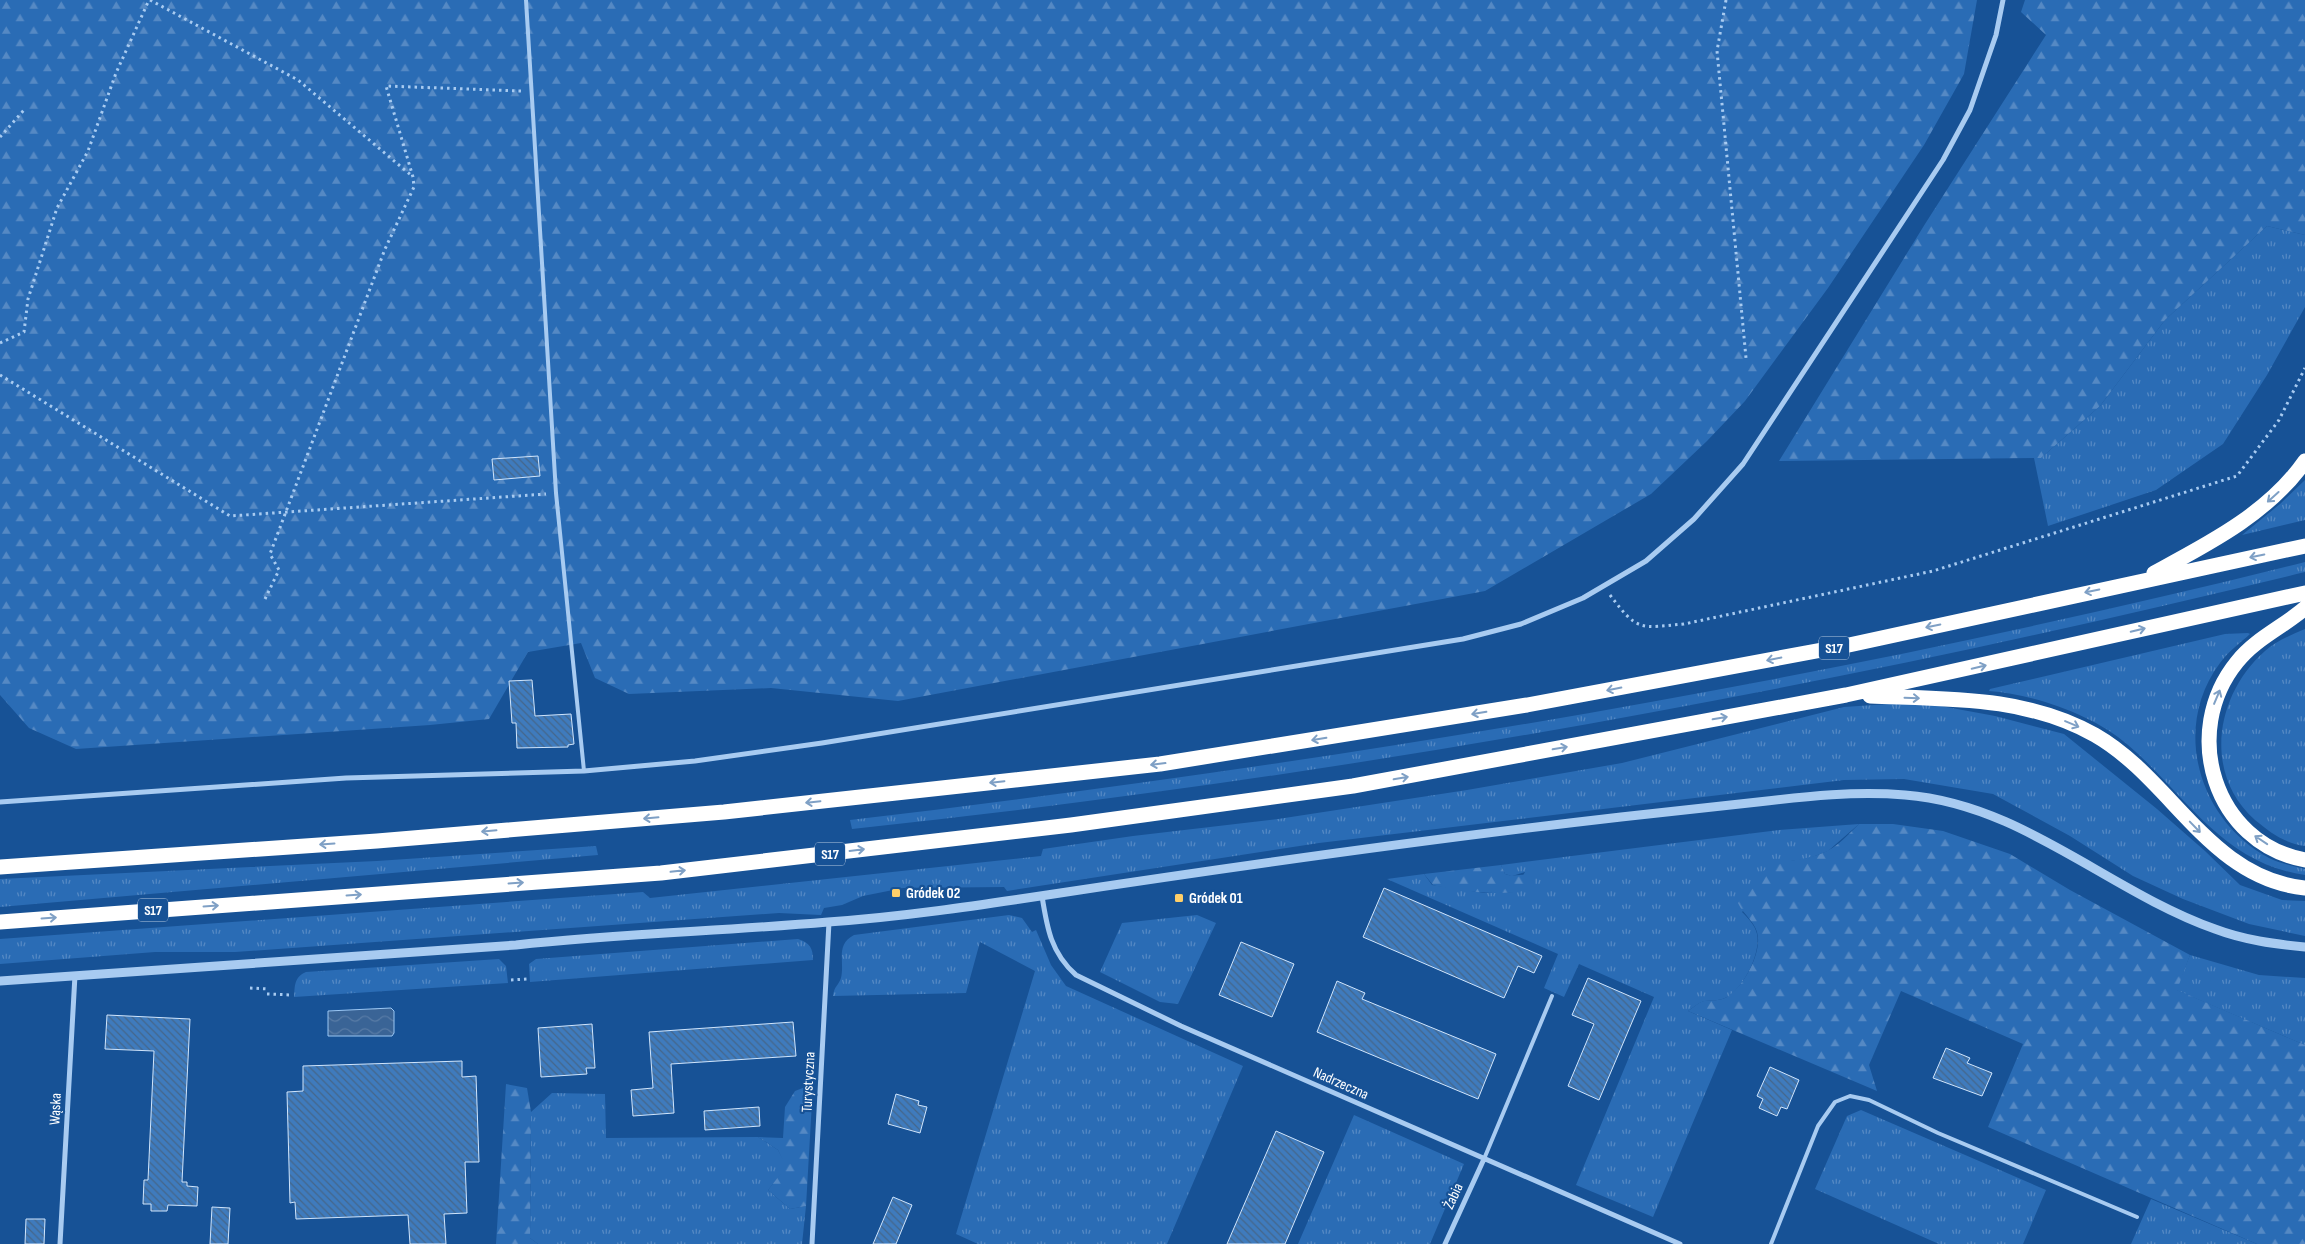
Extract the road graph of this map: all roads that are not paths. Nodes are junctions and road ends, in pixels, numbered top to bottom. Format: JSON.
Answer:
{"nodes":[{"id":1,"x":526,"y":0,"type":"edge"},
{"id":2,"x":2003,"y":0,"type":"edge"},
{"id":3,"x":2305,"y":462,"type":"edge"},
{"id":4,"x":2305,"y":546,"type":"edge"},
{"id":5,"x":2139,"y":581,"type":"junction"},
{"id":6,"x":2305,"y":593,"type":"edge"},
{"id":7,"x":2305,"y":608,"type":"edge"},
{"id":8,"x":1846,"y":695,"type":"junction"},
{"id":9,"x":584,"y":771,"type":"junction"},
{"id":10,"x":0,"y":802,"type":"edge"},
{"id":11,"x":2305,"y":860,"type":"edge"},
{"id":12,"x":0,"y":867,"type":"edge"},
{"id":13,"x":2305,"y":888,"type":"edge"},
{"id":14,"x":1042,"y":896,"type":"junction"},
{"id":15,"x":0,"y":922,"type":"edge"},
{"id":16,"x":829,"y":922,"type":"junction"},
{"id":17,"x":2305,"y":947,"type":"edge"},
{"id":18,"x":74,"y":974,"type":"junction"},
{"id":19,"x":0,"y":981,"type":"edge"},
{"id":20,"x":1552,"y":996,"type":"dead end"},
{"id":21,"x":1484,"y":1160,"type":"junction"},
{"id":22,"x":2137,"y":1217,"type":"dead end"},
{"id":23,"x":60,"y":1244,"type":"edge"},
{"id":24,"x":812,"y":1244,"type":"edge"},
{"id":25,"x":1445,"y":1244,"type":"edge"},
{"id":26,"x":1680,"y":1244,"type":"edge"},
{"id":27,"x":1771,"y":1244,"type":"edge"}],
"edges":[{"from":1,"to":9,"type":"lane"},
{"from":2,"to":9,"type":"street"},
{"from":3,"to":5,"type":"highway","one_way":true},
{"from":4,"to":5,"type":"highway","number":"S17","one_way":true},
{"from":5,"to":12,"type":"highway","number":"S17","one_way":true},
{"from":8,"to":6,"type":"highway","number":"S17","one_way":true},
{"from":11,"to":7,"type":"highway","one_way":true},
{"from":8,"to":13,"type":"highway","one_way":true},
{"from":15,"to":8,"type":"highway","number":"S17","one_way":true},
{"from":9,"to":10,"type":"street"},
{"from":14,"to":16,"type":"street"},
{"from":14,"to":17,"type":"street"},
{"from":14,"to":21,"type":"street","name":"Nadrzeczna"},
{"from":16,"to":18,"type":"street"},
{"from":16,"to":24,"type":"street","name":"Turystyczna"},
{"from":18,"to":19,"type":"street"},
{"from":18,"to":23,"type":"street","name":"Wąska"},
{"from":20,"to":21,"type":"lane"},
{"from":21,"to":25,"type":"street","name":"Żabia"},
{"from":21,"to":26,"type":"street","name":"Nadrzeczna"},
{"from":22,"to":27,"type":"lane"}]}
